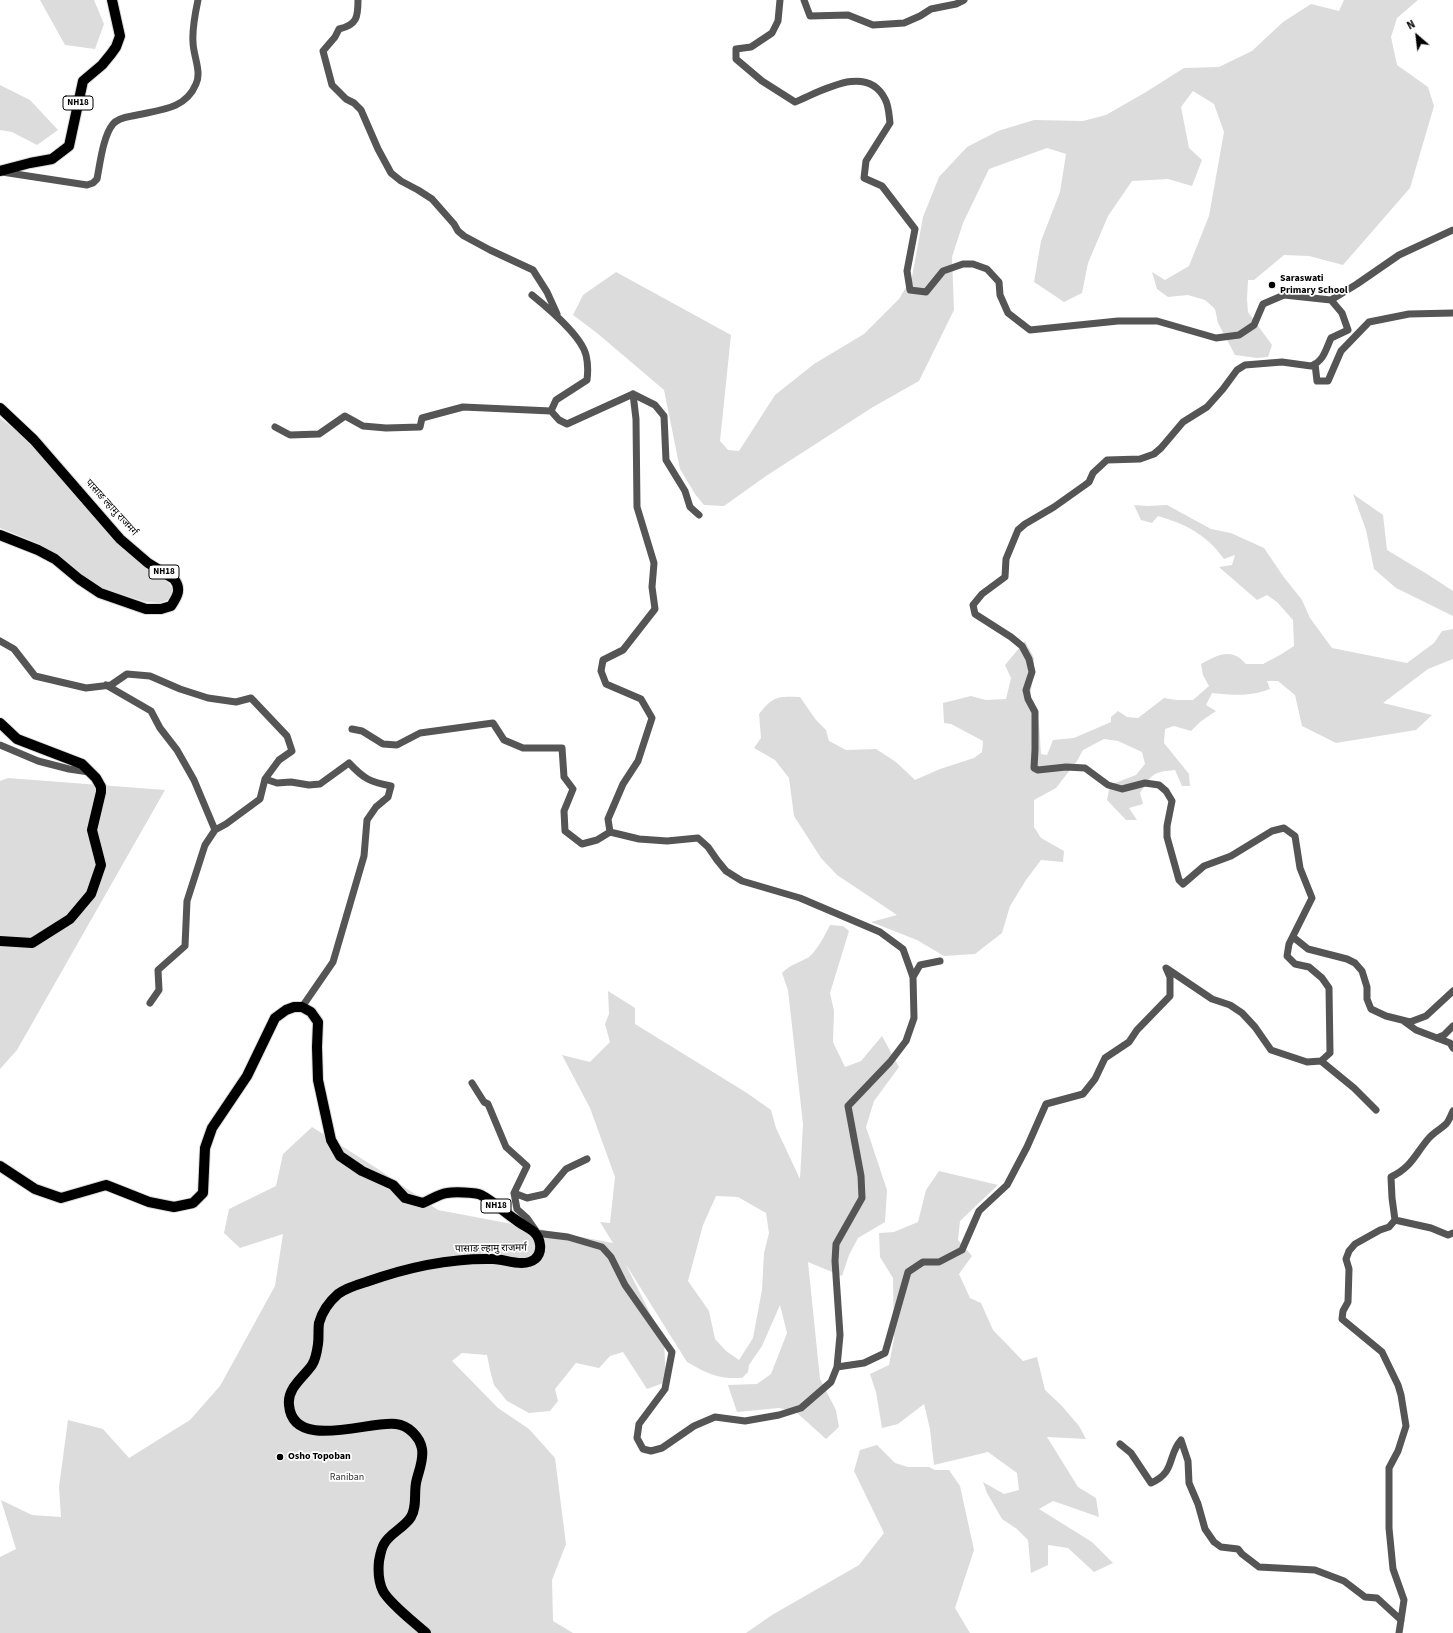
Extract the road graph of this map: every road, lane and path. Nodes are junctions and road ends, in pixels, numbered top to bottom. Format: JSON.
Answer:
{"nodes":[{"id":1,"x":112,"y":0,"type":"edge"},
{"id":2,"x":198,"y":0,"type":"edge"},
{"id":3,"x":358,"y":0,"type":"edge"},
{"id":4,"x":780,"y":0,"type":"edge"},
{"id":5,"x":804,"y":0,"type":"edge"},
{"id":6,"x":964,"y":0,"type":"edge"},
{"id":7,"x":0,"y":171,"type":"edge"},
{"id":8,"x":1453,"y":230,"type":"edge"},
{"id":9,"x":532,"y":295,"type":"dead end"},
{"id":10,"x":1331,"y":300,"type":"junction"},
{"id":11,"x":1453,"y":313,"type":"edge"},
{"id":12,"x":560,"y":320,"type":"junction"},
{"id":13,"x":1315,"y":364,"type":"junction"},
{"id":14,"x":633,"y":394,"type":"junction"},
{"id":15,"x":0,"y":408,"type":"edge"},
{"id":16,"x":551,"y":411,"type":"junction"},
{"id":17,"x":275,"y":427,"type":"dead end"},
{"id":18,"x":700,"y":515,"type":"dead end"},
{"id":19,"x":0,"y":535,"type":"edge"},
{"id":20,"x":0,"y":640,"type":"edge"},
{"id":21,"x":106,"y":685,"type":"junction"},
{"id":22,"x":0,"y":723,"type":"edge"},
{"id":23,"x":352,"y":729,"type":"dead end"},
{"id":24,"x":0,"y":745,"type":"edge"},
{"id":25,"x":89,"y":772,"type":"junction"},
{"id":26,"x":265,"y":779,"type":"junction"},
{"id":27,"x":214,"y":830,"type":"junction"},
{"id":28,"x":610,"y":832,"type":"junction"},
{"id":29,"x":1293,"y":937,"type":"junction"},
{"id":30,"x":0,"y":942,"type":"edge"},
{"id":31,"x":940,"y":961,"type":"dead end"},
{"id":32,"x":913,"y":977,"type":"junction"},
{"id":33,"x":1453,"y":992,"type":"edge"},
{"id":34,"x":150,"y":1003,"type":"dead end"},
{"id":35,"x":302,"y":1007,"type":"junction"},
{"id":36,"x":1404,"y":1020,"type":"junction"},
{"id":37,"x":1453,"y":1026,"type":"edge"},
{"id":38,"x":1437,"y":1038,"type":"junction"},
{"id":39,"x":1453,"y":1048,"type":"edge"},
{"id":40,"x":1321,"y":1061,"type":"junction"},
{"id":41,"x":472,"y":1084,"type":"dead end"},
{"id":42,"x":1376,"y":1110,"type":"dead end"},
{"id":43,"x":1453,"y":1110,"type":"edge"},
{"id":44,"x":587,"y":1159,"type":"dead end"},
{"id":45,"x":0,"y":1166,"type":"edge"},
{"id":46,"x":514,"y":1193,"type":"junction"},
{"id":47,"x":1396,"y":1220,"type":"junction"},
{"id":48,"x":536,"y":1233,"type":"junction"},
{"id":49,"x":1453,"y":1233,"type":"edge"},
{"id":50,"x":837,"y":1367,"type":"junction"},
{"id":51,"x":1120,"y":1444,"type":"dead end"},
{"id":52,"x":1401,"y":1620,"type":"junction"},
{"id":53,"x":426,"y":1633,"type":"edge"},
{"id":54,"x":1399,"y":1633,"type":"edge"}],
"edges":[{"from":1,"to":7,"type":"main road","number":"NH18"},
{"from":2,"to":7,"type":"street"},
{"from":3,"to":12,"type":"street"},
{"from":4,"to":10,"type":"street"},
{"from":5,"to":6,"type":"street"},
{"from":8,"to":10,"type":"street"},
{"from":9,"to":12,"type":"street"},
{"from":10,"to":13,"type":"street"},
{"from":11,"to":13,"type":"street"},
{"from":12,"to":16,"type":"street"},
{"from":13,"to":29,"type":"street"},
{"from":14,"to":16,"type":"street"},
{"from":14,"to":18,"type":"street"},
{"from":14,"to":28,"type":"street"},
{"from":15,"to":19,"type":"main road","name":"पासाङ ल्हामु राजमर्ग","number":"NH18"},
{"from":16,"to":17,"type":"street"},
{"from":20,"to":21,"type":"street"},
{"from":21,"to":26,"type":"street"},
{"from":21,"to":27,"type":"street"},
{"from":22,"to":25,"type":"main road"},
{"from":23,"to":28,"type":"street"},
{"from":24,"to":25,"type":"street"},
{"from":25,"to":30,"type":"main road"},
{"from":26,"to":27,"type":"street"},
{"from":26,"to":35,"type":"street"},
{"from":27,"to":34,"type":"street"},
{"from":28,"to":32,"type":"street"},
{"from":29,"to":36,"type":"street"},
{"from":29,"to":40,"type":"street"},
{"from":31,"to":32,"type":"street"},
{"from":32,"to":50,"type":"street"},
{"from":33,"to":36,"type":"street"},
{"from":35,"to":45,"type":"main road"},
{"from":35,"to":48,"type":"main road","name":"पासाङ ल्हामु राजमर्ग","number":"NH18"},
{"from":36,"to":38,"type":"street"},
{"from":37,"to":38,"type":"street"},
{"from":38,"to":39,"type":"street"},
{"from":40,"to":42,"type":"street"},
{"from":40,"to":50,"type":"street"},
{"from":41,"to":46,"type":"street"},
{"from":43,"to":47,"type":"street"},
{"from":44,"to":46,"type":"street"},
{"from":46,"to":48,"type":"street"},
{"from":47,"to":49,"type":"street"},
{"from":47,"to":52,"type":"street"},
{"from":48,"to":50,"type":"street"},
{"from":48,"to":53,"type":"main road","name":"पासाङ ल्हामु राजमर्ग"},
{"from":51,"to":52,"type":"street"},
{"from":52,"to":54,"type":"street"}]}
